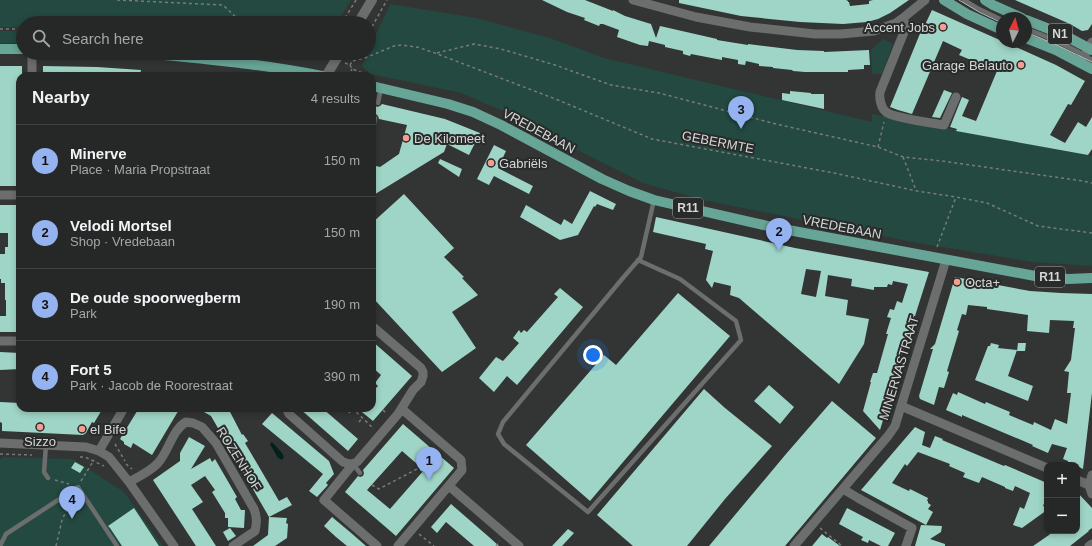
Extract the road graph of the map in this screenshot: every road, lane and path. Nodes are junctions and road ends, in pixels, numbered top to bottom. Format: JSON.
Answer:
{"nodes":[{"id":1,"x":117,"y":0,"type":"edge"},
{"id":2,"x":356,"y":0,"type":"edge"},
{"id":3,"x":372,"y":0,"type":"edge"},
{"id":4,"x":388,"y":0,"type":"edge"},
{"id":5,"x":636,"y":0,"type":"edge"},
{"id":6,"x":924,"y":0,"type":"edge"},
{"id":7,"x":944,"y":0,"type":"edge"},
{"id":8,"x":964,"y":0,"type":"edge"},
{"id":9,"x":992,"y":2,"type":"edge"},
{"id":10,"x":1011,"y":12,"type":"edge"},
{"id":11,"x":235,"y":16,"type":"edge"},
{"id":12,"x":346,"y":16,"type":"edge"},
{"id":13,"x":362,"y":16,"type":"edge"},
{"id":14,"x":996,"y":17,"type":"edge"},
{"id":15,"x":904,"y":18,"type":"junction"},
{"id":16,"x":376,"y":20,"type":"edge"},
{"id":17,"x":1032,"y":22,"type":"edge"},
{"id":18,"x":996,"y":27,"type":"edge"},
{"id":19,"x":0,"y":29,"type":"edge"},
{"id":20,"x":16,"y":29,"type":"edge"},
{"id":21,"x":1032,"y":31,"type":"edge"},
{"id":22,"x":1032,"y":40,"type":"edge"},
{"id":23,"x":0,"y":49,"type":"edge"},
{"id":24,"x":16,"y":49,"type":"edge"},
{"id":25,"x":376,"y":53,"type":"edge"},
{"id":26,"x":435,"y":53,"type":"junction"},
{"id":27,"x":1088,"y":53,"type":"edge"},
{"id":28,"x":32,"y":60,"type":"edge"},
{"id":29,"x":214,"y":60,"type":"edge"},
{"id":30,"x":336,"y":60,"type":"edge"},
{"id":31,"x":357,"y":60,"type":"edge"},
{"id":32,"x":353,"y":61,"type":"joint"},
{"id":33,"x":352,"y":69,"type":"junction"},
{"id":34,"x":1092,"y":69,"type":"edge"},
{"id":35,"x":32,"y":72,"type":"edge"},
{"id":36,"x":304,"y":72,"type":"edge"},
{"id":37,"x":328,"y":72,"type":"edge"},
{"id":38,"x":350,"y":72,"type":"edge"},
{"id":39,"x":360,"y":72,"type":"edge"},
{"id":40,"x":377,"y":87,"type":"edge"},
{"id":41,"x":956,"y":97,"type":"dead end"},
{"id":42,"x":378,"y":103,"type":"dead end"},
{"id":43,"x":886,"y":112,"type":"junction"},
{"id":44,"x":878,"y":147,"type":"junction"},
{"id":45,"x":903,"y":157,"type":"junction"},
{"id":46,"x":1092,"y":184,"type":"edge"},
{"id":47,"x":917,"y":191,"type":"junction"},
{"id":48,"x":0,"y":195,"type":"edge"},
{"id":49,"x":16,"y":195,"type":"edge"},
{"id":50,"x":956,"y":197,"type":"junction"},
{"id":51,"x":654,"y":200,"type":"junction"},
{"id":52,"x":1092,"y":233,"type":"edge"},
{"id":53,"x":931,"y":247,"type":"dead end"},
{"id":54,"x":937,"y":247,"type":"junction"},
{"id":55,"x":943,"y":248,"type":"dead end"},
{"id":56,"x":638,"y":260,"type":"junction"},
{"id":57,"x":946,"y":260,"type":"junction"},
{"id":58,"x":1092,"y":278,"type":"edge"},
{"id":59,"x":376,"y":329,"type":"edge"},
{"id":60,"x":0,"y":341,"type":"edge"},
{"id":61,"x":16,"y":341,"type":"edge"},
{"id":62,"x":901,"y":406,"type":"junction"},
{"id":63,"x":402,"y":409,"type":"junction"},
{"id":64,"x":122,"y":412,"type":"edge"},
{"id":65,"x":289,"y":412,"type":"edge"},
{"id":66,"x":356,"y":412,"type":"edge"},
{"id":67,"x":362,"y":418,"type":"junction"},
{"id":68,"x":359,"y":422,"type":"dead end"},
{"id":69,"x":380,"y":435,"type":"junction"},
{"id":70,"x":114,"y":442,"type":"dead end"},
{"id":71,"x":0,"y":443,"type":"edge"},
{"id":72,"x":46,"y":445,"type":"junction"},
{"id":73,"x":99,"y":451,"type":"junction"},
{"id":74,"x":78,"y":457,"type":"dead end"},
{"id":75,"x":94,"y":461,"type":"junction"},
{"id":76,"x":353,"y":464,"type":"junction"},
{"id":77,"x":1044,"y":467,"type":"edge"},
{"id":78,"x":115,"y":471,"type":"junction"},
{"id":79,"x":422,"y":471,"type":"dead end"},
{"id":80,"x":360,"y":473,"type":"dead end"},
{"id":81,"x":1092,"y":475,"type":"edge"},
{"id":82,"x":48,"y":478,"type":"joint"},
{"id":83,"x":129,"y":482,"type":"junction"},
{"id":84,"x":1080,"y":482,"type":"edge"},
{"id":85,"x":372,"y":484,"type":"dead end"},
{"id":86,"x":449,"y":486,"type":"junction"},
{"id":87,"x":78,"y":487,"type":"junction"},
{"id":88,"x":843,"y":489,"type":"junction"},
{"id":89,"x":1090,"y":489,"type":"edge"},
{"id":90,"x":814,"y":523,"type":"junction"},
{"id":91,"x":413,"y":528,"type":"junction"},
{"id":92,"x":1092,"y":544,"type":"edge"},
{"id":93,"x":0,"y":546,"type":"edge"},
{"id":94,"x":56,"y":546,"type":"edge"},
{"id":95,"x":117,"y":546,"type":"edge"},
{"id":96,"x":174,"y":546,"type":"edge"},
{"id":97,"x":232,"y":546,"type":"edge"},
{"id":98,"x":376,"y":546,"type":"edge"},
{"id":99,"x":398,"y":546,"type":"edge"},
{"id":100,"x":434,"y":546,"type":"edge"},
{"id":101,"x":519,"y":546,"type":"edge"},
{"id":102,"x":794,"y":546,"type":"edge"},
{"id":103,"x":842,"y":546,"type":"edge"},
{"id":104,"x":906,"y":546,"type":"edge"},
{"id":105,"x":1089,"y":546,"type":"edge"}],
"edges":[{"from":1,"to":11,"type":"path"},
{"from":2,"to":12,"type":"path"},
{"from":3,"to":13,"type":"street"},
{"from":4,"to":16,"type":"path"},
{"from":5,"to":15,"type":"street"},
{"from":6,"to":15,"type":"street"},
{"from":7,"to":18,"type":"main road"},
{"from":8,"to":14,"type":"lane"},
{"from":9,"to":10,"type":"main road"},
{"from":15,"to":43,"type":"street"},
{"from":17,"to":27,"type":"main road","number":"N1"},
{"from":19,"to":20,"type":"path"},
{"from":21,"to":27,"type":"lane"},
{"from":22,"to":27,"type":"main road","number":"N1"},
{"from":23,"to":24,"type":"main road"},
{"from":25,"to":26,"type":"path","name":"GEBERMTE"},
{"from":26,"to":44,"type":"path"},
{"from":26,"to":47,"type":"path","name":"GEBERMTE"},
{"from":27,"to":34,"type":"main road","number":"N1"},
{"from":28,"to":35,"type":"street"},
{"from":29,"to":36,"type":"main road"},
{"from":30,"to":37,"type":"street"},
{"from":31,"to":32,"type":"path","name":"GEBERMTE"},
{"from":32,"to":33,"type":"path"},
{"from":33,"to":38,"type":"path"},
{"from":33,"to":39,"type":"path"},
{"from":40,"to":42,"type":"lane"},
{"from":40,"to":51,"type":"main road","name":"VREDEBAAN","number":"R11"},
{"from":41,"to":43,"type":"street"},
{"from":43,"to":44,"type":"path"},
{"from":44,"to":45,"type":"path"},
{"from":45,"to":46,"type":"path"},
{"from":45,"to":47,"type":"path"},
{"from":47,"to":50,"type":"path","name":"GEBERMTE"},
{"from":48,"to":49,"type":"street"},
{"from":50,"to":52,"type":"path","name":"GEBERMTE"},
{"from":50,"to":54,"type":"path"},
{"from":51,"to":56,"type":"lane"},
{"from":51,"to":57,"type":"main road","name":"VREDEBAAN","number":"R11"},
{"from":53,"to":54,"type":"path"},
{"from":54,"to":55,"type":"path"},
{"from":56,"to":56,"type":"lane"},
{"from":57,"to":58,"type":"main road","name":"VREDEBAAN","number":"R11"},
{"from":57,"to":62,"type":"street","name":"MINERVASTRAAT"},
{"from":59,"to":63,"type":"street"},
{"from":60,"to":61,"type":"street"},
{"from":62,"to":77,"type":"street"},
{"from":62,"to":88,"type":"street","name":"MINERVASTRAAT"},
{"from":63,"to":69,"type":"street"},
{"from":63,"to":86,"type":"street"},
{"from":64,"to":73,"type":"street"},
{"from":65,"to":76,"type":"street"},
{"from":66,"to":67,"type":"path"},
{"from":67,"to":68,"type":"path"},
{"from":67,"to":69,"type":"path"},
{"from":69,"to":76,"type":"street"},
{"from":70,"to":78,"type":"path"},
{"from":71,"to":72,"type":"street"},
{"from":72,"to":73,"type":"street"},
{"from":72,"to":82,"type":"lane"},
{"from":73,"to":75,"type":"path"},
{"from":73,"to":78,"type":"street"},
{"from":74,"to":75,"type":"path"},
{"from":75,"to":78,"type":"path"},
{"from":75,"to":87,"type":"path"},
{"from":76,"to":80,"type":"lane"},
{"from":76,"to":98,"type":"street"},
{"from":78,"to":83,"type":"street"},
{"from":79,"to":85,"type":"path"},
{"from":81,"to":89,"type":"street"},
{"from":82,"to":87,"type":"path"},
{"from":83,"to":96,"type":"street"},
{"from":83,"to":97,"type":"street","name":"ROZENHOF"},
{"from":84,"to":89,"type":"street"},
{"from":86,"to":91,"type":"street"},
{"from":86,"to":101,"type":"street"},
{"from":87,"to":93,"type":"lane"},
{"from":87,"to":94,"type":"path"},
{"from":87,"to":95,"type":"lane"},
{"from":88,"to":90,"type":"street","name":"MINERVASTRAAT"},
{"from":88,"to":104,"type":"street"},
{"from":90,"to":102,"type":"street","name":"MINERVASTRAAT"},
{"from":90,"to":103,"type":"path"},
{"from":91,"to":99,"type":"street"},
{"from":91,"to":100,"type":"path"},
{"from":92,"to":105,"type":"street"}]}
